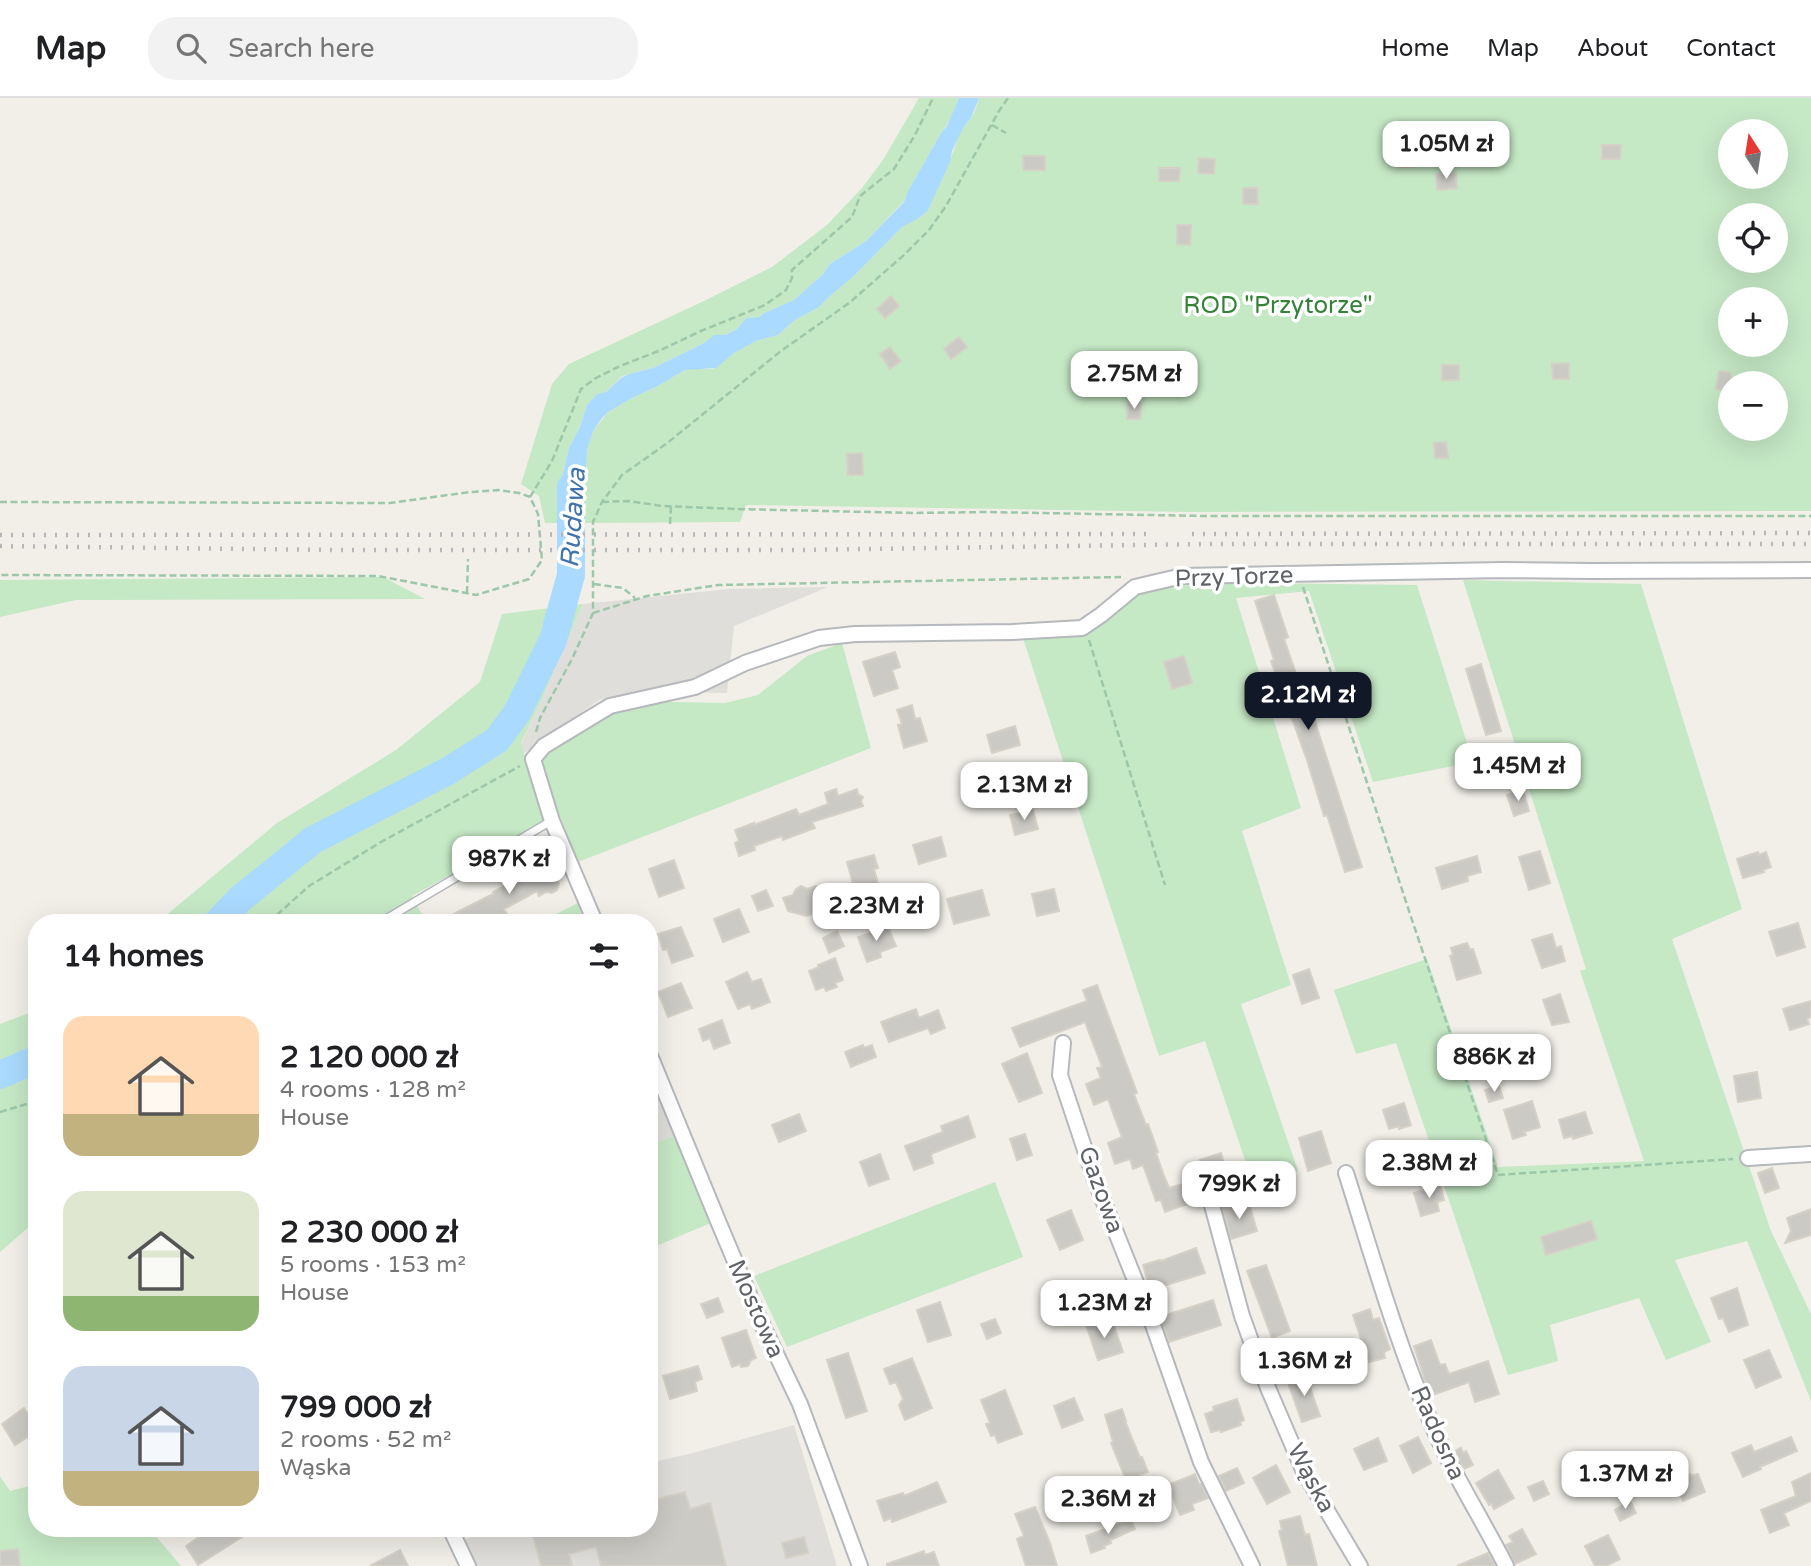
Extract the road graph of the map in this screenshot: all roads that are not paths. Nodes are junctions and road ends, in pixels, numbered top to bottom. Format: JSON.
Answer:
{"nodes":[{"id":1,"x":1811,"y":570,"type":"edge"},
{"id":2,"x":552,"y":821,"type":"junction"},
{"id":3,"x":395,"y":914,"type":"edge"},
{"id":4,"x":592,"y":914,"type":"edge"},
{"id":5,"x":1063,"y":1043,"type":"dead end"},
{"id":6,"x":658,"y":1075,"type":"edge"},
{"id":7,"x":1811,"y":1154,"type":"edge"},
{"id":8,"x":1748,"y":1158,"type":"road end"},
{"id":9,"x":1346,"y":1173,"type":"dead end"},
{"id":10,"x":1207,"y":1187,"type":"dead end"},
{"id":11,"x":454,"y":1537,"type":"edge"},
{"id":12,"x":468,"y":1566,"type":"edge"},
{"id":13,"x":860,"y":1566,"type":"edge"},
{"id":14,"x":1252,"y":1566,"type":"edge"},
{"id":15,"x":1360,"y":1566,"type":"edge"},
{"id":16,"x":1506,"y":1566,"type":"edge"}],
"edges":[{"from":1,"to":2,"type":"street","name":"Przy Torze"},
{"from":2,"to":3,"type":"lane"},
{"from":2,"to":4,"type":"street"},
{"from":5,"to":14,"type":"street","name":"Gazowa"},
{"from":6,"to":13,"type":"street","name":"Mostowa"},
{"from":7,"to":8,"type":"street"},
{"from":9,"to":16,"type":"street","name":"Radosna"},
{"from":10,"to":15,"type":"street","name":"Wąska"},
{"from":11,"to":12,"type":"street"}]}
